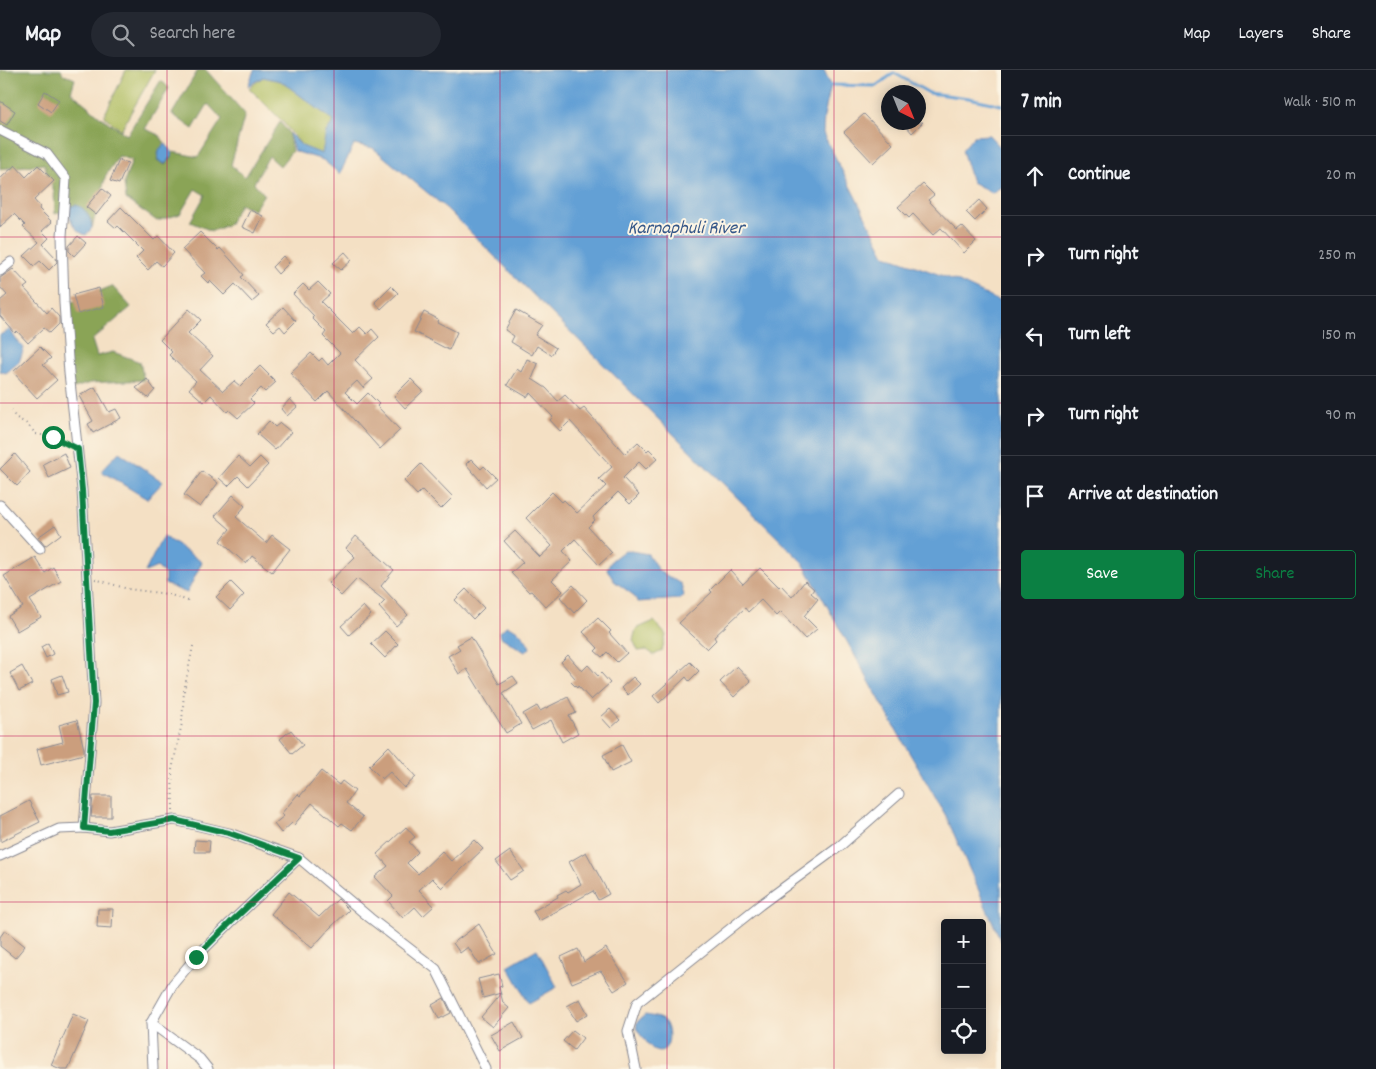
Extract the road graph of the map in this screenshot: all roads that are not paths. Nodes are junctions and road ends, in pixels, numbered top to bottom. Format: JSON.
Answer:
{"nodes":[{"id":1,"x":0,"y":130,"type":"edge"},
{"id":2,"x":11,"y":262,"type":"dead end"},
{"id":3,"x":0,"y":271,"type":"edge"},
{"id":4,"x":0,"y":504,"type":"edge"},
{"id":5,"x":40,"y":549,"type":"dead end"},
{"id":6,"x":898,"y":794,"type":"dead end"},
{"id":7,"x":84,"y":828,"type":"junction"},
{"id":8,"x":0,"y":856,"type":"edge"},
{"id":9,"x":299,"y":858,"type":"junction"},
{"id":10,"x":151,"y":1023,"type":"junction"},
{"id":11,"x":153,"y":1069,"type":"edge"},
{"id":12,"x":208,"y":1069,"type":"edge"},
{"id":13,"x":486,"y":1069,"type":"edge"},
{"id":14,"x":636,"y":1069,"type":"edge"}],
"edges":[{"from":1,"to":7,"type":"street"},
{"from":2,"to":3,"type":"street"},
{"from":4,"to":5,"type":"street"},
{"from":6,"to":14,"type":"street"},
{"from":7,"to":8,"type":"street"},
{"from":7,"to":9,"type":"street"},
{"from":9,"to":10,"type":"street"},
{"from":9,"to":13,"type":"street"},
{"from":10,"to":11,"type":"street"},
{"from":10,"to":12,"type":"street"}]}
